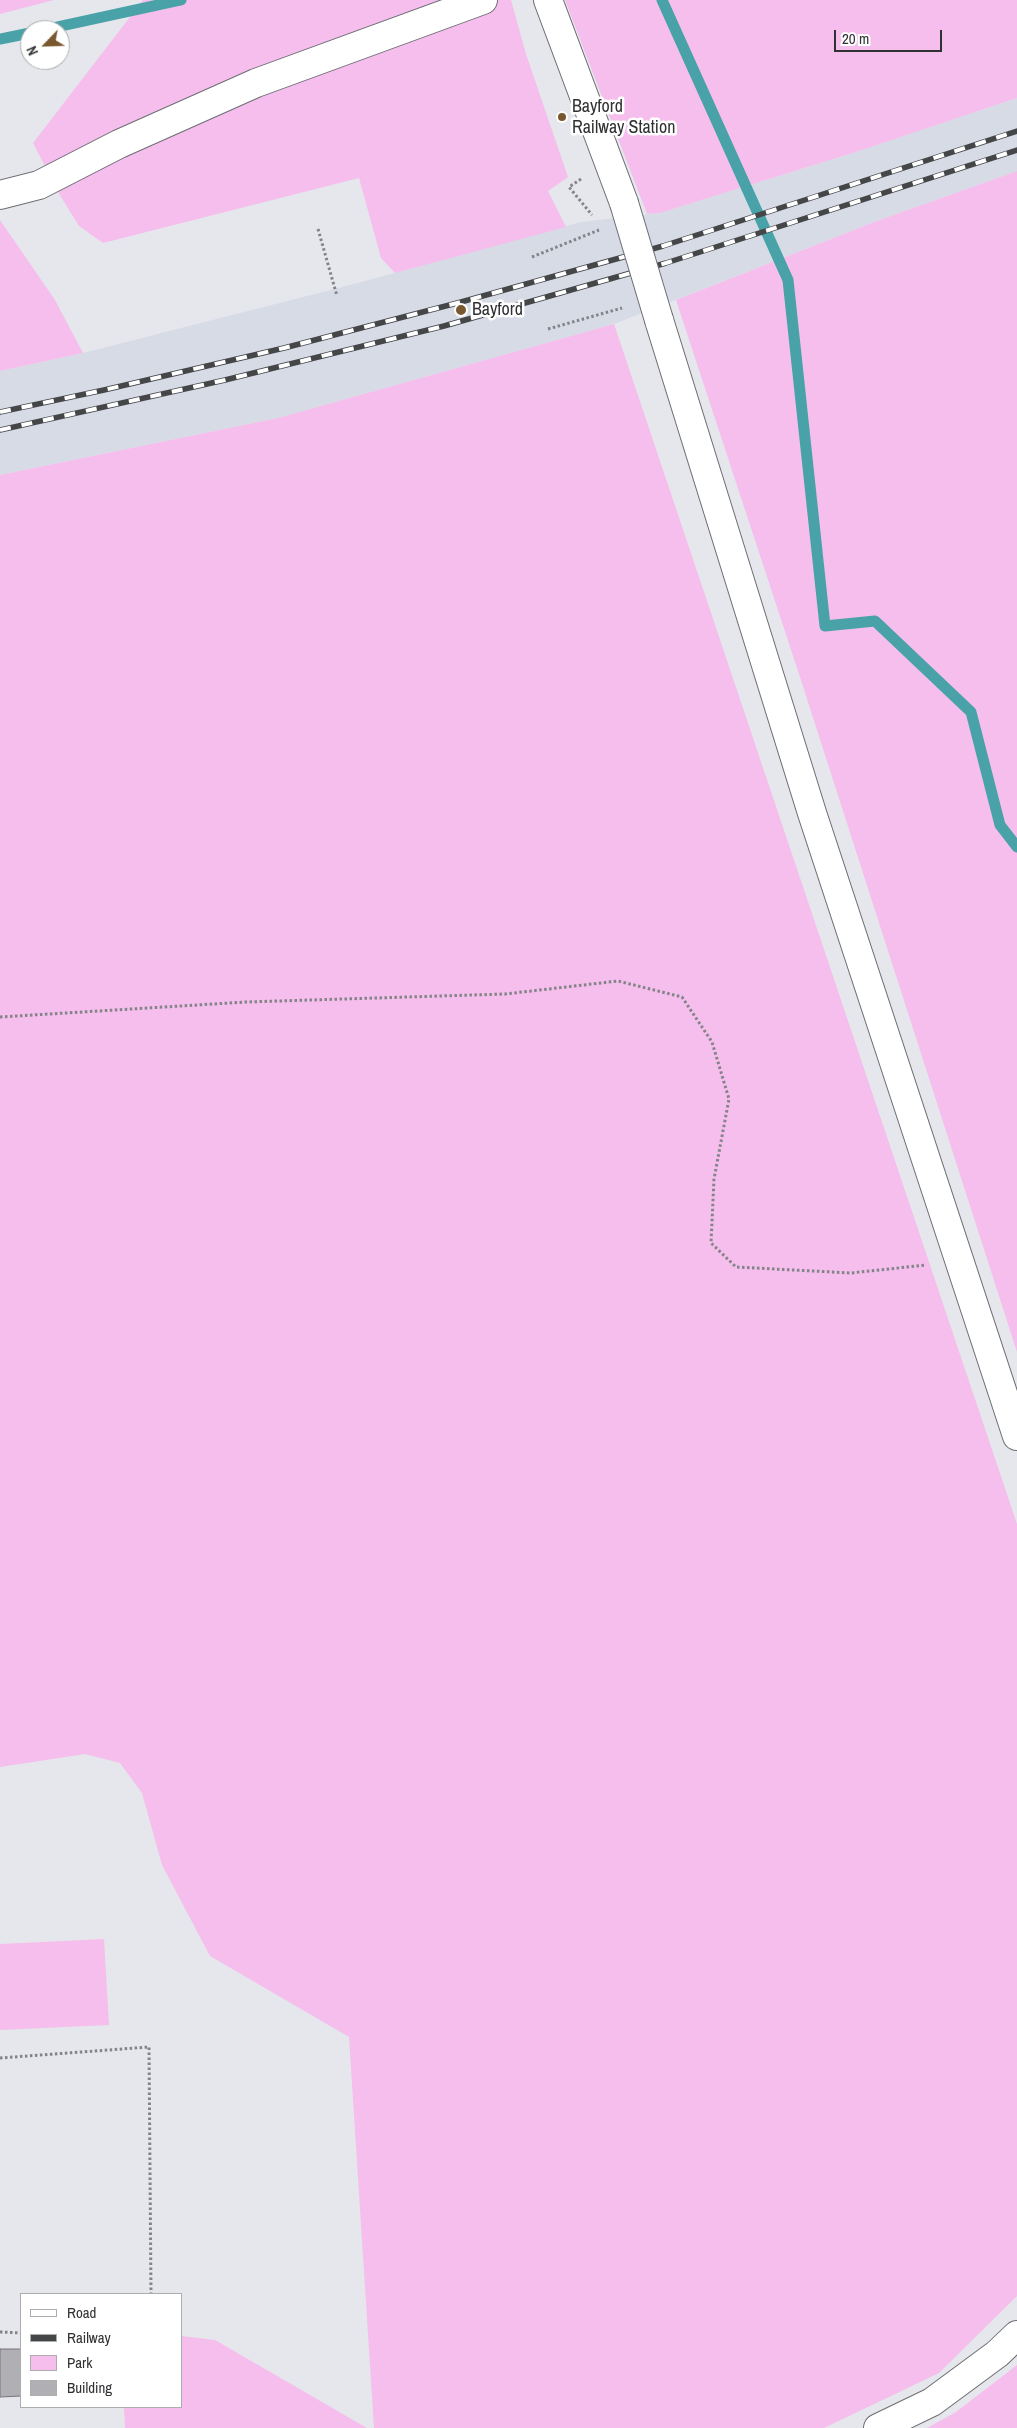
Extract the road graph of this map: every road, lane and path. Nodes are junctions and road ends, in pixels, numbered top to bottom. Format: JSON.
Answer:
{"nodes":[{"id":1,"x":484,"y":0,"type":"edge"},
{"id":2,"x":548,"y":0,"type":"edge"},
{"id":3,"x":0,"y":194,"type":"edge"},
{"id":4,"x":603,"y":228,"type":"dead end"},
{"id":5,"x":318,"y":230,"type":"dead end"},
{"id":6,"x":532,"y":257,"type":"dead end"},
{"id":7,"x":336,"y":296,"type":"dead end"},
{"id":8,"x":628,"y":306,"type":"dead end"},
{"id":9,"x":548,"y":329,"type":"dead end"},
{"id":10,"x":0,"y":1017,"type":"edge"},
{"id":11,"x":958,"y":1256,"type":"junction"},
{"id":12,"x":1017,"y":1436,"type":"edge"},
{"id":13,"x":0,"y":2058,"type":"edge"},
{"id":14,"x":151,"y":2293,"type":"edge"},
{"id":15,"x":0,"y":2332,"type":"edge"},
{"id":16,"x":20,"y":2333,"type":"edge"},
{"id":17,"x":1017,"y":2335,"type":"edge"},
{"id":18,"x":878,"y":2428,"type":"edge"}],
"edges":[{"from":1,"to":3,"type":"street"},
{"from":2,"to":11,"type":"street","bridge":true},
{"from":4,"to":6,"type":"path"},
{"from":5,"to":7,"type":"path"},
{"from":8,"to":9,"type":"path"},
{"from":10,"to":11,"type":"path"},
{"from":11,"to":12,"type":"street"},
{"from":13,"to":14,"type":"path"},
{"from":15,"to":16,"type":"path"},
{"from":17,"to":18,"type":"street"}]}
